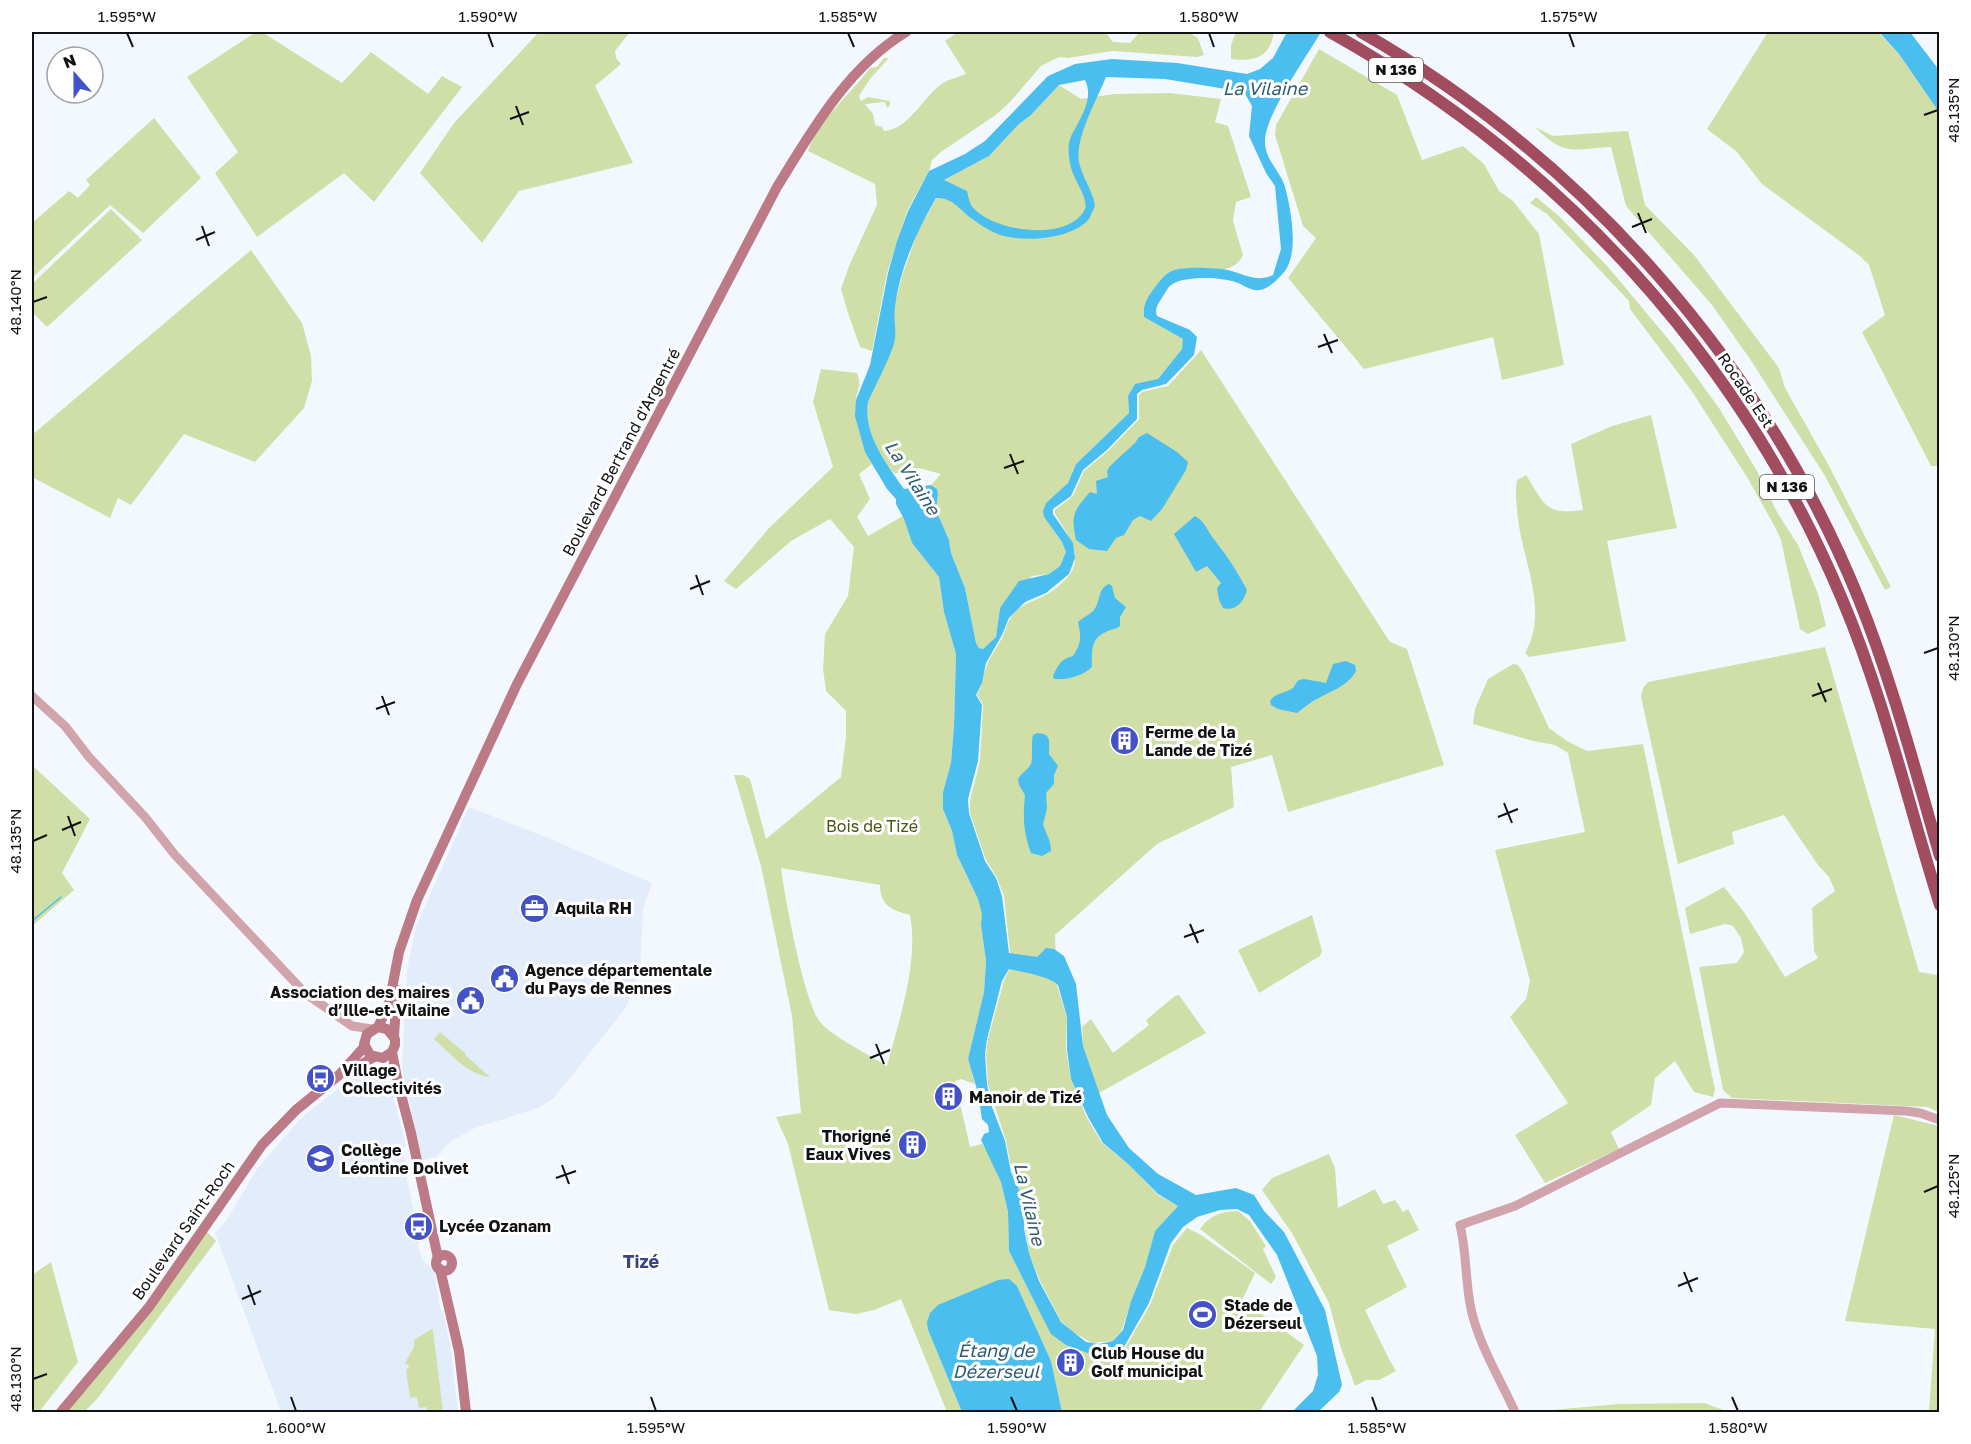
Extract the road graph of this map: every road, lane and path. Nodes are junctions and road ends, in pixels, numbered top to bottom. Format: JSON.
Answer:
{"nodes":[{"id":1,"x":906,"y":32,"type":"edge"},
{"id":2,"x":1319,"y":32,"type":"edge"},
{"id":3,"x":1361,"y":32,"type":"edge"},
{"id":4,"x":1333,"y":35,"type":"edge"},
{"id":5,"x":32,"y":696,"type":"edge"},
{"id":6,"x":1940,"y":856,"type":"edge"},
{"id":7,"x":1940,"y":905,"type":"edge"},
{"id":8,"x":409,"y":919,"type":"junction"},
{"id":9,"x":352,"y":1026,"type":"junction"},
{"id":10,"x":375,"y":1028,"type":"junction"},
{"id":11,"x":394,"y":1036,"type":"junction"},
{"id":12,"x":364,"y":1044,"type":"junction"},
{"id":13,"x":392,"y":1052,"type":"junction"},
{"id":14,"x":377,"y":1058,"type":"junction"},
{"id":15,"x":339,"y":1075,"type":"junction"},
{"id":16,"x":398,"y":1083,"type":"junction"},
{"id":17,"x":1940,"y":1120,"type":"edge"},
{"id":18,"x":61,"y":1413,"type":"edge"},
{"id":19,"x":466,"y":1413,"type":"edge"},
{"id":20,"x":1515,"y":1413,"type":"edge"}],
"edges":[{"from":1,"to":8,"type":"main road","name":"Boulevard Bertrand d'Argentré"},
{"from":2,"to":4,"type":"highway","name":"Rocade Est"},
{"from":3,"to":6,"type":"highway","name":"Rocade Est","number":"N 136"},
{"from":4,"to":7,"type":"highway","name":"Rocade Est","number":"N 136"},
{"from":5,"to":9,"type":"street"},
{"from":8,"to":10,"type":"main road"},
{"from":8,"to":11,"type":"main road"},
{"from":9,"to":10,"type":"street"},
{"from":9,"to":12,"type":"street"},
{"from":10,"to":11,"type":"main road"},
{"from":10,"to":12,"type":"main road"},
{"from":11,"to":13,"type":"main road"},
{"from":12,"to":14,"type":"main road"},
{"from":12,"to":15,"type":"main road","name":"Boulevard Saint-Roch"},
{"from":13,"to":14,"type":"main road"},
{"from":13,"to":16,"type":"main road"},
{"from":14,"to":15,"type":"main road","name":"Boulevard Saint-Roch"},
{"from":14,"to":16,"type":"main road"},
{"from":15,"to":18,"type":"main road","name":"Boulevard Saint-Roch"},
{"from":16,"to":19,"type":"main road"},
{"from":17,"to":20,"type":"street"}]}
